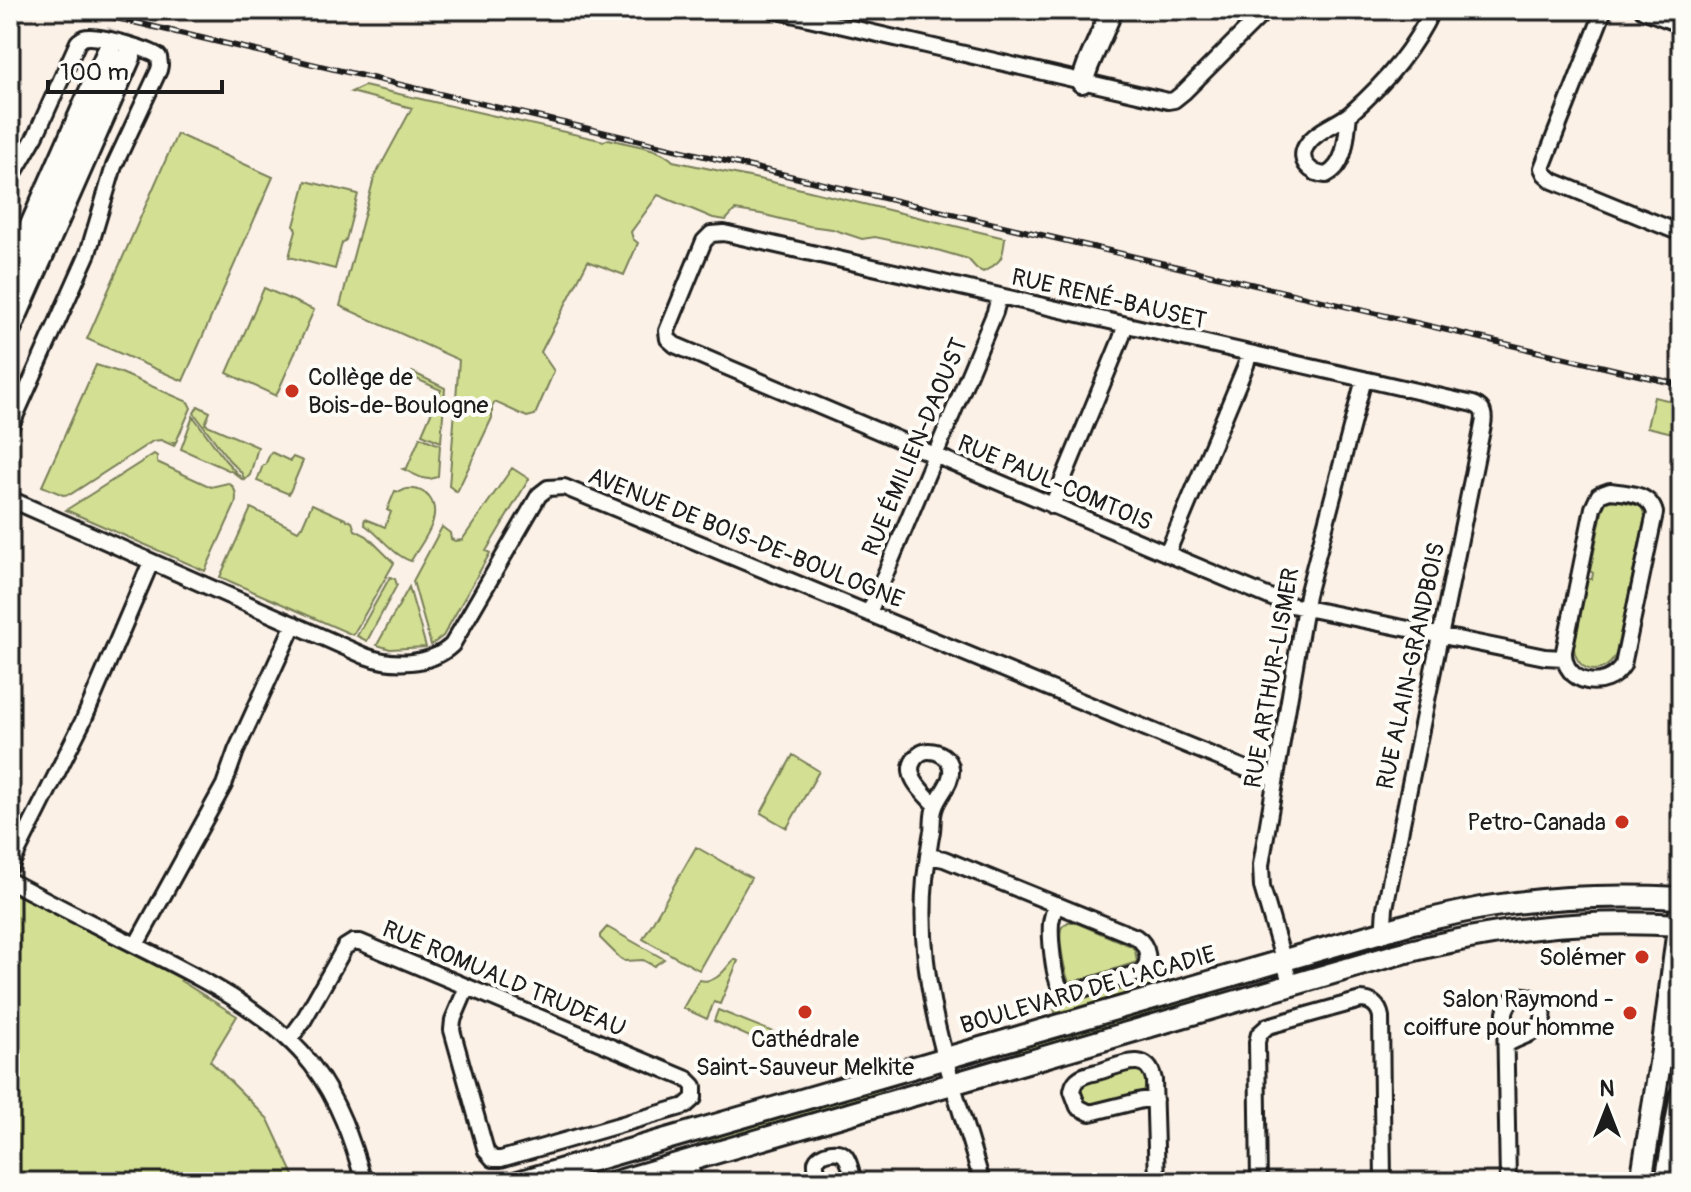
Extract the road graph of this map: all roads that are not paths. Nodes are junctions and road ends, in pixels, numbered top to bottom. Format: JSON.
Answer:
{"nodes":[{"id":1,"x":774,"y":10,"type":"edge"},
{"id":2,"x":1112,"y":10,"type":"edge"},
{"id":3,"x":1266,"y":10,"type":"edge"},
{"id":4,"x":1432,"y":10,"type":"edge"},
{"id":5,"x":1604,"y":10,"type":"edge"},
{"id":6,"x":1643,"y":10,"type":"edge"},
{"id":7,"x":1681,"y":25,"type":"edge"},
{"id":8,"x":1082,"y":82,"type":"junction"},
{"id":9,"x":1349,"y":115,"type":"dead end"},
{"id":10,"x":10,"y":180,"type":"edge"},
{"id":11,"x":1681,"y":228,"type":"edge"},
{"id":12,"x":724,"y":233,"type":"joint"},
{"id":13,"x":10,"y":275,"type":"edge"},
{"id":14,"x":999,"y":297,"type":"junction"},
{"id":15,"x":1125,"y":326,"type":"junction"},
{"id":16,"x":10,"y":327,"type":"edge"},
{"id":17,"x":1249,"y":353,"type":"junction"},
{"id":18,"x":1364,"y":379,"type":"junction"},
{"id":19,"x":1483,"y":410,"type":"joint"},
{"id":20,"x":10,"y":428,"type":"edge"},
{"id":21,"x":935,"y":456,"type":"junction"},
{"id":22,"x":10,"y":499,"type":"edge"},
{"id":23,"x":1052,"y":506,"type":"junction"},
{"id":24,"x":1167,"y":554,"type":"junction"},
{"id":25,"x":151,"y":562,"type":"junction"},
{"id":26,"x":1305,"y":608,"type":"junction"},
{"id":27,"x":869,"y":613,"type":"junction"},
{"id":28,"x":294,"y":624,"type":"junction"},
{"id":29,"x":1440,"y":636,"type":"junction"},
{"id":30,"x":1564,"y":658,"type":"junction"},
{"id":31,"x":1276,"y":778,"type":"junction"},
{"id":32,"x":935,"y":805,"type":"dead end"},
{"id":33,"x":928,"y":856,"type":"junction"},
{"id":34,"x":10,"y":867,"type":"edge"},
{"id":35,"x":10,"y":881,"type":"edge"},
{"id":36,"x":1681,"y":898,"type":"edge"},
{"id":37,"x":1056,"y":904,"type":"junction"},
{"id":38,"x":1680,"y":920,"type":"edge"},
{"id":39,"x":1386,"y":930,"type":"junction"},
{"id":40,"x":136,"y":945,"type":"junction"},
{"id":41,"x":1284,"y":960,"type":"junction"},
{"id":42,"x":1291,"y":986,"type":"junction"},
{"id":43,"x":467,"y":987,"type":"junction"},
{"id":44,"x":289,"y":1040,"type":"junction"},
{"id":45,"x":1506,"y":1045,"type":"dead end"},
{"id":46,"x":946,"y":1058,"type":"junction"},
{"id":47,"x":954,"y":1084,"type":"junction"},
{"id":48,"x":1681,"y":1095,"type":"edge"},
{"id":49,"x":1155,"y":1100,"type":"junction"},
{"id":50,"x":688,"y":1160,"type":"junction"},
{"id":51,"x":364,"y":1182,"type":"edge"},
{"id":52,"x":518,"y":1182,"type":"edge"},
{"id":53,"x":615,"y":1182,"type":"edge"},
{"id":54,"x":695,"y":1182,"type":"edge"},
{"id":55,"x":820,"y":1182,"type":"edge"},
{"id":56,"x":854,"y":1182,"type":"edge"},
{"id":57,"x":982,"y":1182,"type":"edge"},
{"id":58,"x":1157,"y":1182,"type":"edge"},
{"id":59,"x":1259,"y":1182,"type":"edge"},
{"id":60,"x":1383,"y":1182,"type":"edge"},
{"id":61,"x":1508,"y":1182,"type":"edge"},
{"id":62,"x":1641,"y":1182,"type":"edge"},
{"id":63,"x":1666,"y":1182,"type":"edge"}],
"edges":[{"from":1,"to":8,"type":"street"},
{"from":2,"to":8,"type":"main road"},
{"from":3,"to":8,"type":"street"},
{"from":4,"to":9,"type":"street"},
{"from":5,"to":11,"type":"street"},
{"from":6,"to":7,"type":"street"},
{"from":10,"to":20,"type":"street"},
{"from":12,"to":14,"type":"street","name":"RUE RENÉ-BAUSET"},
{"from":12,"to":21,"type":"street","name":"RUE PAUL-COMTOIS"},
{"from":13,"to":16,"type":"main road"},
{"from":14,"to":15,"type":"street","name":"RUE RENÉ-BAUSET"},
{"from":14,"to":21,"type":"street","name":"RUE ÉMILIEN-DAOUST"},
{"from":15,"to":17,"type":"street","name":"RUE RENÉ-BAUSET"},
{"from":15,"to":23,"type":"street"},
{"from":17,"to":18,"type":"street","name":"RUE RENÉ-BAUSET"},
{"from":17,"to":24,"type":"street"},
{"from":18,"to":19,"type":"street","name":"RUE RENÉ-BAUSET"},
{"from":18,"to":26,"type":"street","name":"RUE ARTHUR-LISMER"},
{"from":19,"to":29,"type":"street","name":"RUE ALAIN-GRANDBOIS"},
{"from":21,"to":23,"type":"street","name":"RUE PAUL-COMTOIS"},
{"from":21,"to":27,"type":"street","name":"RUE ÉMILIEN-DAOUST"},
{"from":22,"to":25,"type":"street","name":"AVENUE DE BOIS-DE-BOULOGNE"},
{"from":23,"to":24,"type":"street","name":"RUE PAUL-COMTOIS"},
{"from":24,"to":26,"type":"street","name":"RUE PAUL-COMTOIS"},
{"from":25,"to":28,"type":"street","name":"AVENUE DE BOIS-DE-BOULOGNE"},
{"from":25,"to":34,"type":"street"},
{"from":26,"to":29,"type":"street","name":"RUE PAUL-COMTOIS"},
{"from":26,"to":31,"type":"street","name":"RUE ARTHUR-LISMER"},
{"from":27,"to":28,"type":"street","name":"AVENUE DE BOIS-DE-BOULOGNE"},
{"from":27,"to":31,"type":"street","name":"AVENUE DE BOIS-DE-BOULOGNE"},
{"from":28,"to":40,"type":"street"},
{"from":29,"to":30,"type":"street","name":"RUE PAUL-COMTOIS"},
{"from":29,"to":39,"type":"street","name":"RUE ALAIN-GRANDBOIS"},
{"from":30,"to":30,"type":"street"},
{"from":31,"to":41,"type":"street","name":"RUE ARTHUR-LISMER"},
{"from":32,"to":33,"type":"street"},
{"from":33,"to":37,"type":"street"},
{"from":33,"to":46,"type":"street"},
{"from":35,"to":40,"type":"street"},
{"from":36,"to":39,"type":"main road","name":"BOULEVARD DE L'ACADIE"},
{"from":37,"to":37,"type":"street"},
{"from":38,"to":42,"type":"main road"},
{"from":38,"to":62,"type":"main road"},
{"from":39,"to":41,"type":"main road","name":"BOULEVARD DE L'ACADIE"},
{"from":40,"to":44,"type":"street"},
{"from":41,"to":42,"type":"street","name":"RUE ARTHUR-LISMER"},
{"from":41,"to":46,"type":"main road","name":"BOULEVARD DE L'ACADIE"},
{"from":42,"to":47,"type":"main road"},
{"from":43,"to":43,"type":"street","name":"RUE ROMUALD TRUDEAU"},
{"from":43,"to":44,"type":"street","name":"RUE ROMUALD TRUDEAU"},
{"from":44,"to":51,"type":"street"},
{"from":45,"to":61,"type":"street"},
{"from":46,"to":47,"type":"street"},
{"from":46,"to":52,"type":"main road","name":"BOULEVARD DE L'ACADIE"},
{"from":47,"to":50,"type":"main road"},
{"from":47,"to":57,"type":"street"},
{"from":48,"to":63,"type":"main road"},
{"from":49,"to":49,"type":"street"},
{"from":49,"to":58,"type":"street"},
{"from":50,"to":53,"type":"main road"},
{"from":50,"to":54,"type":"street"},
{"from":55,"to":56,"type":"street"},
{"from":59,"to":60,"type":"street"}]}
